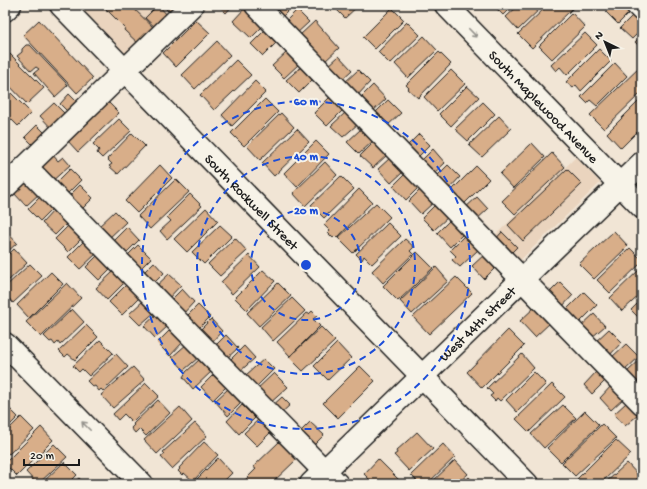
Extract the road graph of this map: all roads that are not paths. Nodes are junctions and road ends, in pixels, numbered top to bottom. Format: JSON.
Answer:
{"nodes":[{"id":1,"x":10,"y":5,"type":"edge"},
{"id":2,"x":61,"y":5,"type":"edge"},
{"id":3,"x":192,"y":5,"type":"edge"},
{"id":4,"x":256,"y":5,"type":"edge"},
{"id":5,"x":446,"y":5,"type":"edge"},
{"id":6,"x":637,"y":5,"type":"edge"},
{"id":7,"x":5,"y":10,"type":"edge"},
{"id":8,"x":642,"y":10,"type":"edge"},
{"id":9,"x":125,"y":71,"type":"junction"},
{"id":10,"x":642,"y":162,"type":"edge"},
{"id":11,"x":26,"y":167,"type":"junction"},
{"id":12,"x":620,"y":184,"type":"junction"},
{"id":13,"x":5,"y":187,"type":"edge"},
{"id":14,"x":642,"y":207,"type":"edge"},
{"id":15,"x":522,"y":279,"type":"junction"},
{"id":16,"x":5,"y":344,"type":"edge"},
{"id":17,"x":422,"y":376,"type":"junction"},
{"id":18,"x":642,"y":403,"type":"edge"},
{"id":19,"x":324,"y":480,"type":"edge"},
{"id":20,"x":142,"y":484,"type":"edge"},
{"id":21,"x":527,"y":484,"type":"edge"}],
"edges":[{"from":1,"to":7,"type":"street"},
{"from":2,"to":9,"type":"street","name":"South Rockwell Street"},
{"from":3,"to":9,"type":"street"},
{"from":4,"to":15,"type":"street"},
{"from":5,"to":12,"type":"street","name":"South Maplewood Avenue","one_way":true},
{"from":6,"to":8,"type":"street"},
{"from":9,"to":11,"type":"street"},
{"from":9,"to":17,"type":"street","name":"South Rockwell Street"},
{"from":10,"to":12,"type":"street","name":"West 44th Street"},
{"from":11,"to":13,"type":"street"},
{"from":11,"to":19,"type":"street"},
{"from":12,"to":14,"type":"street","name":"South Maplewood Avenue"},
{"from":12,"to":15,"type":"street","name":"West 44th Street"},
{"from":15,"to":17,"type":"street","name":"West 44th Street"},
{"from":15,"to":18,"type":"street"},
{"from":20,"to":16,"type":"street","one_way":true},
{"from":17,"to":19,"type":"street","name":"West 44th Street"},
{"from":17,"to":21,"type":"street","name":"South Rockwell Street"}]}
